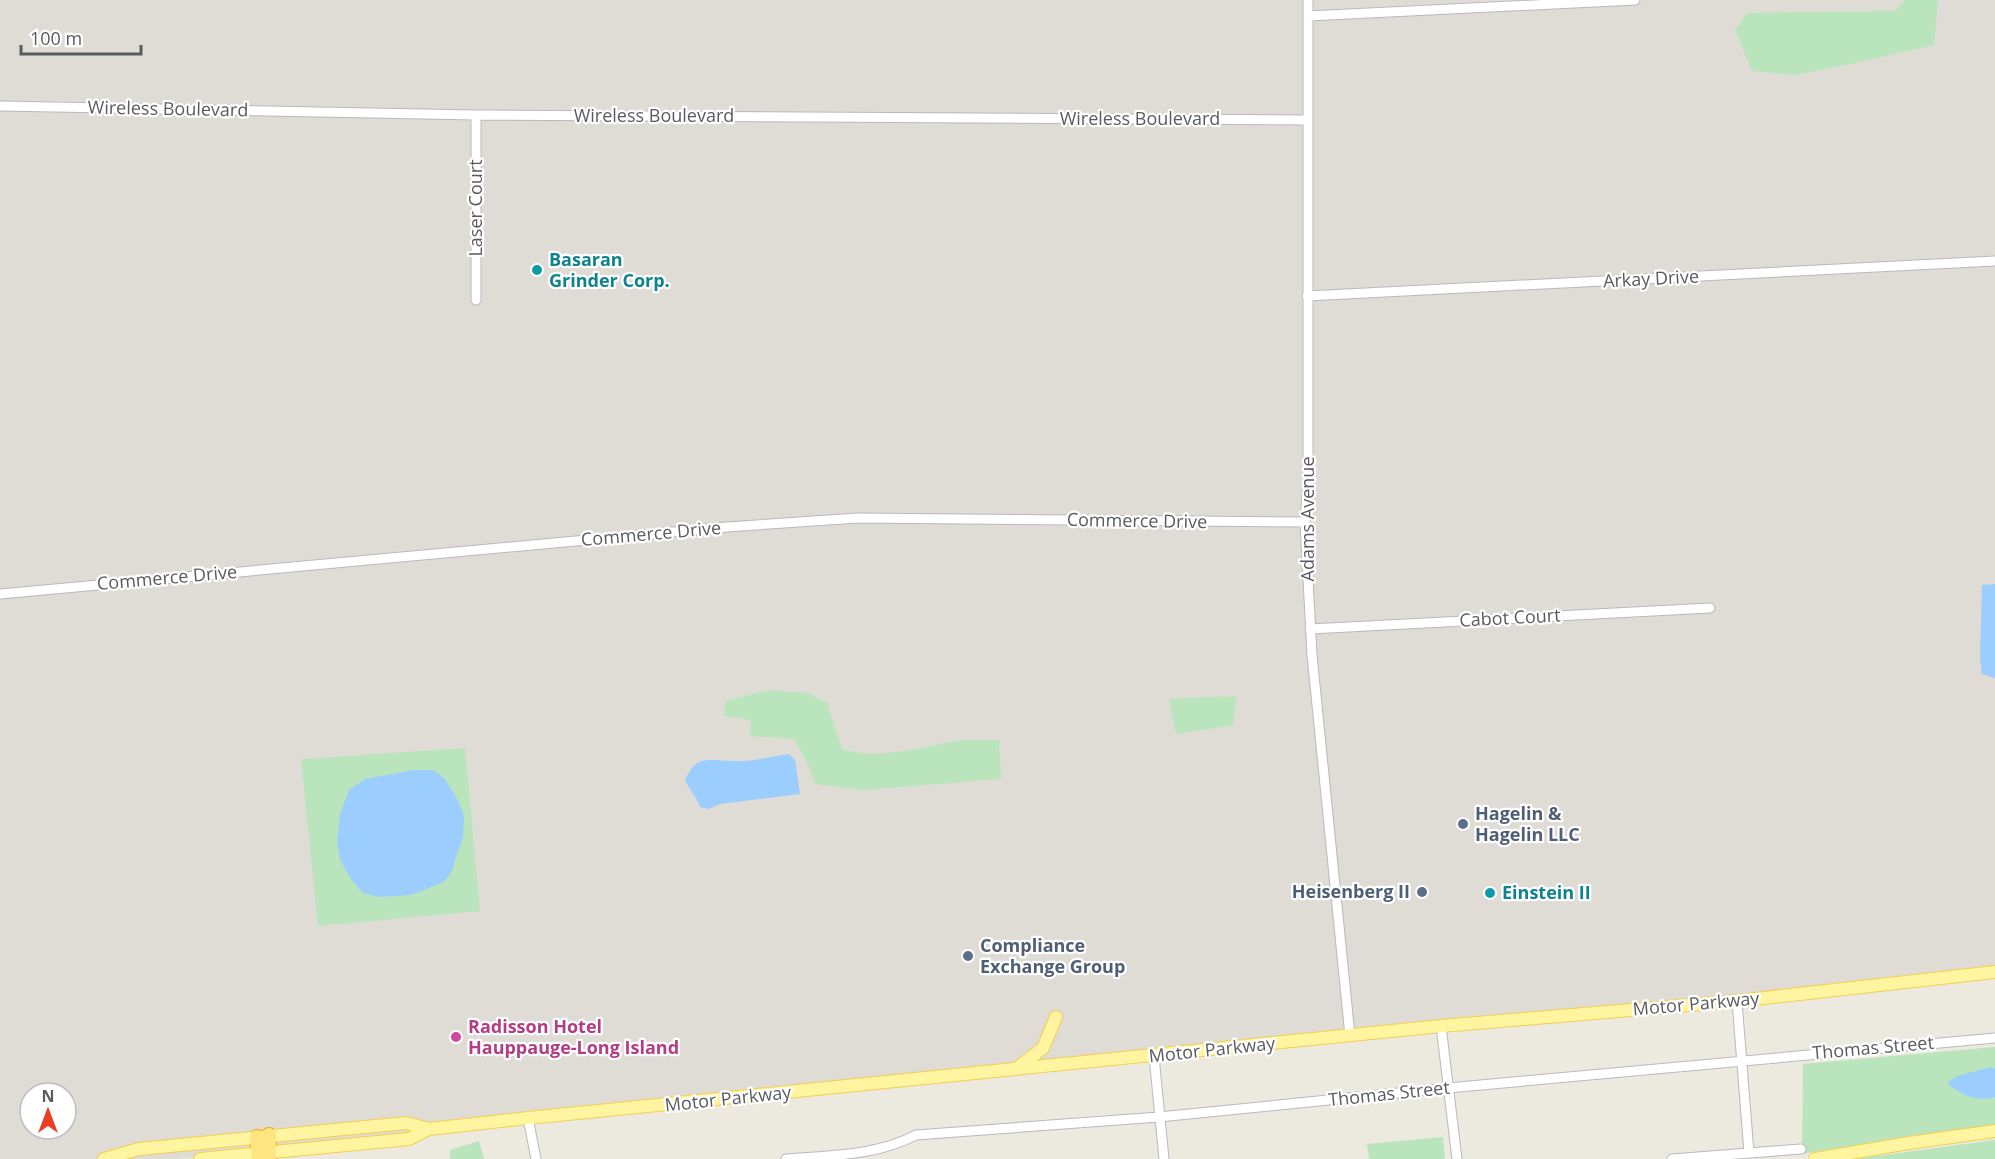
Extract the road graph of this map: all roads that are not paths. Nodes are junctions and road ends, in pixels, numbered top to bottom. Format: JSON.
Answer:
{"nodes":[{"id":1,"x":1308,"y":0,"type":"edge"},
{"id":2,"x":1635,"y":0,"type":"edge"},
{"id":3,"x":1308,"y":16,"type":"junction"},
{"id":4,"x":0,"y":106,"type":"edge"},
{"id":5,"x":476,"y":115,"type":"junction"},
{"id":6,"x":1307,"y":120,"type":"junction"},
{"id":7,"x":1995,"y":261,"type":"edge"},
{"id":8,"x":1307,"y":296,"type":"junction"},
{"id":9,"x":476,"y":300,"type":"dead end"},
{"id":10,"x":1305,"y":522,"type":"junction"},
{"id":11,"x":0,"y":594,"type":"edge"},
{"id":12,"x":1710,"y":608,"type":"dead end"},
{"id":13,"x":1310,"y":629,"type":"junction"},
{"id":14,"x":1995,"y":972,"type":"edge"},
{"id":15,"x":1737,"y":1001,"type":"junction"},
{"id":16,"x":1056,"y":1017,"type":"dead end"},
{"id":17,"x":1441,"y":1026,"type":"junction"},
{"id":18,"x":1350,"y":1036,"type":"junction"},
{"id":19,"x":1995,"y":1038,"type":"edge"},
{"id":20,"x":1154,"y":1056,"type":"junction"},
{"id":21,"x":1741,"y":1060,"type":"junction"},
{"id":22,"x":1015,"y":1070,"type":"junction"},
{"id":23,"x":1448,"y":1088,"type":"junction"},
{"id":24,"x":1159,"y":1117,"type":"junction"},
{"id":25,"x":528,"y":1118,"type":"junction"},
{"id":26,"x":429,"y":1129,"type":"junction"},
{"id":27,"x":1995,"y":1131,"type":"edge"},
{"id":28,"x":263,"y":1136,"type":"junction"},
{"id":29,"x":1801,"y":1149,"type":"dead end"},
{"id":30,"x":1749,"y":1153,"type":"junction"},
{"id":31,"x":264,"y":1156,"type":"edge"},
{"id":32,"x":104,"y":1159,"type":"edge"},
{"id":33,"x":200,"y":1159,"type":"edge"},
{"id":34,"x":536,"y":1159,"type":"edge"},
{"id":35,"x":786,"y":1159,"type":"edge"},
{"id":36,"x":1164,"y":1159,"type":"edge"},
{"id":37,"x":1457,"y":1159,"type":"edge"},
{"id":38,"x":1672,"y":1159,"type":"edge"},
{"id":39,"x":1815,"y":1159,"type":"edge"}],
"edges":[{"from":1,"to":3,"type":"street","name":"Adams Avenue"},
{"from":2,"to":3,"type":"street"},
{"from":3,"to":6,"type":"street","name":"Adams Avenue"},
{"from":4,"to":5,"type":"street","name":"Wireless Boulevard"},
{"from":5,"to":6,"type":"street","name":"Wireless Boulevard"},
{"from":5,"to":9,"type":"street","name":"Laser Court"},
{"from":6,"to":8,"type":"street","name":"Adams Avenue"},
{"from":7,"to":8,"type":"street","name":"Arkay Drive"},
{"from":8,"to":10,"type":"street","name":"Adams Avenue"},
{"from":10,"to":11,"type":"street","name":"Commerce Drive"},
{"from":10,"to":13,"type":"street","name":"Adams Avenue"},
{"from":12,"to":13,"type":"street","name":"Cabot Court"},
{"from":13,"to":18,"type":"street","name":"Adams Avenue"},
{"from":14,"to":15,"type":"main road","name":"Motor Parkway"},
{"from":15,"to":17,"type":"main road","name":"Motor Parkway"},
{"from":15,"to":21,"type":"street"},
{"from":16,"to":22,"type":"main road"},
{"from":17,"to":18,"type":"main road","name":"Motor Parkway"},
{"from":17,"to":23,"type":"street"},
{"from":18,"to":20,"type":"main road","name":"Motor Parkway"},
{"from":19,"to":21,"type":"street","name":"Thomas Street"},
{"from":20,"to":22,"type":"main road","name":"Motor Parkway"},
{"from":20,"to":24,"type":"street"},
{"from":21,"to":23,"type":"street","name":"Thomas Street"},
{"from":21,"to":30,"type":"street"},
{"from":22,"to":25,"type":"main road","name":"Motor Parkway"},
{"from":23,"to":24,"type":"street","name":"Thomas Street"},
{"from":23,"to":37,"type":"street"},
{"from":24,"to":35,"type":"street","name":"Thomas Street"},
{"from":24,"to":36,"type":"street"},
{"from":25,"to":26,"type":"main road","name":"Motor Parkway"},
{"from":25,"to":34,"type":"street"},
{"from":26,"to":28,"type":"main road","name":"Motor Parkway"},
{"from":26,"to":31,"type":"main road","name":"Motor Parkway"},
{"from":27,"to":39,"type":"main road"},
{"from":28,"to":31,"type":"highway"},
{"from":28,"to":32,"type":"main road","name":"Motor Parkway"},
{"from":29,"to":30,"type":"street"},
{"from":30,"to":38,"type":"street"},
{"from":31,"to":33,"type":"main road","name":"Motor Parkway"}]}
